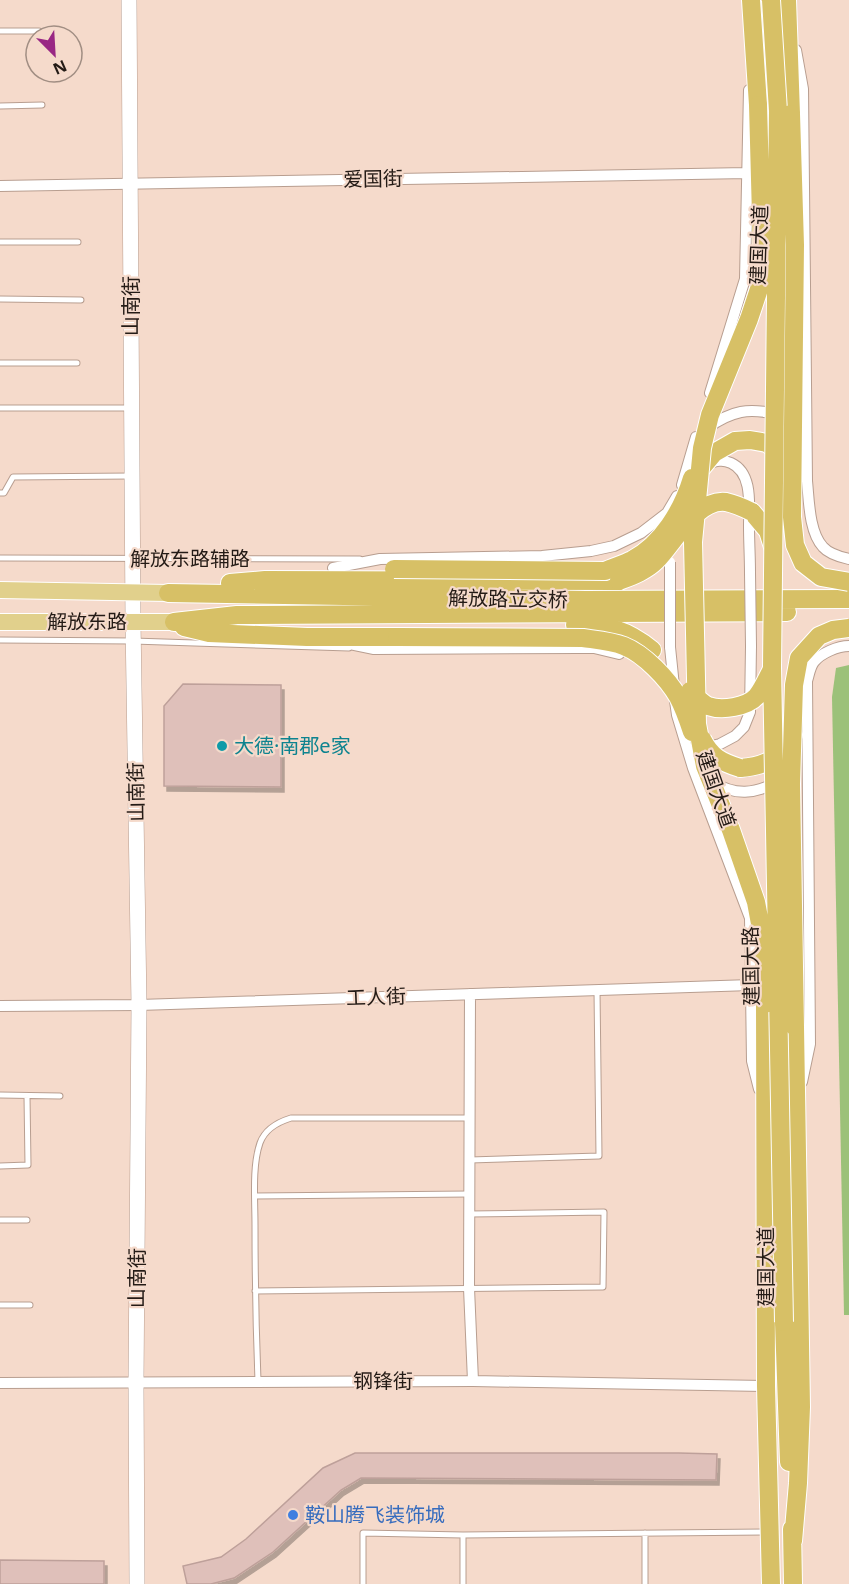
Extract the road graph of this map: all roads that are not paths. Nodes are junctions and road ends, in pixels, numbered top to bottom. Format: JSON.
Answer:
{"nodes":[{"id":1,"x":129,"y":0,"type":"edge"},
{"id":2,"x":781,"y":2,"type":"edge"},
{"id":3,"x":752,"y":6,"type":"edge"},
{"id":4,"x":0,"y":31,"type":"edge"},
{"id":5,"x":24,"y":31,"type":"edge"},
{"id":6,"x":42,"y":105,"type":"dead end"},
{"id":7,"x":0,"y":106,"type":"edge"},
{"id":8,"x":747,"y":173,"type":"junction"},
{"id":9,"x":130,"y":183,"type":"junction"},
{"id":10,"x":0,"y":186,"type":"edge"},
{"id":11,"x":0,"y":242,"type":"edge"},
{"id":12,"x":78,"y":242,"type":"dead end"},
{"id":13,"x":0,"y":299,"type":"edge"},
{"id":14,"x":81,"y":300,"type":"dead end"},
{"id":15,"x":0,"y":363,"type":"edge"},
{"id":16,"x":77,"y":363,"type":"dead end"},
{"id":17,"x":0,"y":408,"type":"edge"},
{"id":18,"x":132,"y":408,"type":"junction"},
{"id":19,"x":807,"y":441,"type":"junction"},
{"id":20,"x":699,"y":442,"type":"junction"},
{"id":21,"x":699,"y":471,"type":"junction"},
{"id":22,"x":792,"y":473,"type":"junction"},
{"id":23,"x":132,"y":476,"type":"junction"},
{"id":24,"x":680,"y":490,"type":"junction"},
{"id":25,"x":0,"y":493,"type":"edge"},
{"id":26,"x":774,"y":555,"type":"junction"},
{"id":27,"x":0,"y":558,"type":"edge"},
{"id":28,"x":133,"y":559,"type":"junction"},
{"id":29,"x":849,"y":559,"type":"edge"},
{"id":30,"x":387,"y":564,"type":"junction"},
{"id":31,"x":849,"y":582,"type":"edge"},
{"id":32,"x":230,"y":583,"type":"junction"},
{"id":33,"x":0,"y":590,"type":"edge"},
{"id":34,"x":133,"y":592,"type":"junction"},
{"id":35,"x":168,"y":593,"type":"junction"},
{"id":36,"x":849,"y":599,"type":"edge"},
{"id":37,"x":849,"y":612,"type":"edge"},
{"id":38,"x":199,"y":621,"type":"junction"},
{"id":39,"x":0,"y":622,"type":"edge"},
{"id":40,"x":133,"y":622,"type":"junction"},
{"id":41,"x":174,"y":622,"type":"junction"},
{"id":42,"x":849,"y":628,"type":"edge"},
{"id":43,"x":315,"y":637,"type":"junction"},
{"id":44,"x":0,"y":640,"type":"edge"},
{"id":45,"x":134,"y":641,"type":"junction"},
{"id":46,"x":849,"y":646,"type":"edge"},
{"id":47,"x":374,"y":649,"type":"junction"},
{"id":48,"x":772,"y":667,"type":"junction"},
{"id":49,"x":676,"y":705,"type":"junction"},
{"id":50,"x":689,"y":729,"type":"junction"},
{"id":51,"x":793,"y":735,"type":"junction"},
{"id":52,"x":808,"y":747,"type":"junction"},
{"id":53,"x":699,"y":767,"type":"junction"},
{"id":54,"x":751,"y":985,"type":"junction"},
{"id":55,"x":597,"y":990,"type":"junction"},
{"id":56,"x":470,"y":994,"type":"junction"},
{"id":57,"x":139,"y":1005,"type":"junction"},
{"id":58,"x":0,"y":1006,"type":"edge"},
{"id":59,"x":0,"y":1095,"type":"edge"},
{"id":60,"x":27,"y":1096,"type":"junction"},
{"id":61,"x":60,"y":1096,"type":"dead end"},
{"id":62,"x":796,"y":1109,"type":"junction"},
{"id":63,"x":766,"y":1117,"type":"junction"},
{"id":64,"x":470,"y":1118,"type":"junction"},
{"id":65,"x":470,"y":1160,"type":"junction"},
{"id":66,"x":0,"y":1166,"type":"edge"},
{"id":67,"x":470,"y":1194,"type":"junction"},
{"id":68,"x":255,"y":1196,"type":"junction"},
{"id":69,"x":469,"y":1214,"type":"junction"},
{"id":70,"x":0,"y":1220,"type":"edge"},
{"id":71,"x":27,"y":1220,"type":"dead end"},
{"id":72,"x":469,"y":1288,"type":"junction"},
{"id":73,"x":255,"y":1291,"type":"junction"},
{"id":74,"x":0,"y":1305,"type":"edge"},
{"id":75,"x":30,"y":1305,"type":"dead end"},
{"id":76,"x":258,"y":1381,"type":"junction"},
{"id":77,"x":473,"y":1381,"type":"junction"},
{"id":78,"x":0,"y":1383,"type":"edge"},
{"id":79,"x":136,"y":1383,"type":"junction"},
{"id":80,"x":766,"y":1386,"type":"junction"},
{"id":81,"x":770,"y":1532,"type":"junction"},
{"id":82,"x":645,"y":1533,"type":"junction"},
{"id":83,"x":463,"y":1535,"type":"junction"},
{"id":84,"x":793,"y":1541,"type":"junction"},
{"id":85,"x":137,"y":1584,"type":"edge"},
{"id":86,"x":363,"y":1584,"type":"edge"},
{"id":87,"x":463,"y":1584,"type":"edge"},
{"id":88,"x":645,"y":1584,"type":"edge"},
{"id":89,"x":771,"y":1584,"type":"edge"},
{"id":90,"x":793,"y":1584,"type":"edge"}],
"edges":[{"from":1,"to":9,"type":"main road","name":"山南街"},
{"from":2,"to":19,"type":"street"},
{"from":2,"to":22,"type":"highway","bridge":true},
{"from":2,"to":26,"type":"highway","name":"建国大道","bridge":true},
{"from":3,"to":8,"type":"street"},
{"from":3,"to":20,"type":"highway","name":"建国大道","bridge":true},
{"from":4,"to":5,"type":"lane"},
{"from":6,"to":7,"type":"lane"},
{"from":8,"to":9,"type":"street","name":"爱国街"},
{"from":8,"to":20,"type":"street"},
{"from":9,"to":10,"type":"street","name":"爱国街"},
{"from":9,"to":18,"type":"main road","name":"山南街"},
{"from":11,"to":12,"type":"lane"},
{"from":13,"to":14,"type":"lane"},
{"from":15,"to":16,"type":"lane"},
{"from":17,"to":18,"type":"lane"},
{"from":18,"to":23,"type":"main road","name":"山南街"},
{"from":19,"to":20,"type":"street"},
{"from":19,"to":29,"type":"street"},
{"from":20,"to":21,"type":"highway","name":"建国大道","bridge":true},
{"from":20,"to":24,"type":"street"},
{"from":20,"to":30,"type":"highway","bridge":true},
{"from":21,"to":22,"type":"highway","bridge":true},
{"from":21,"to":50,"type":"highway","name":"建国大道","bridge":true},
{"from":22,"to":31,"type":"highway","bridge":true},
{"from":23,"to":25,"type":"lane"},
{"from":23,"to":28,"type":"main road","name":"山南街"},
{"from":24,"to":30,"type":"street"},
{"from":24,"to":49,"type":"street","bridge":true},
{"from":24,"to":50,"type":"street","bridge":true},
{"from":26,"to":32,"type":"highway","bridge":true},
{"from":26,"to":48,"type":"highway","name":"建国大道","bridge":true},
{"from":27,"to":28,"type":"lane","name":"解放东路辅路"},
{"from":28,"to":30,"type":"lane","name":"解放东路辅路"},
{"from":28,"to":34,"type":"main road","name":"山南街"},
{"from":30,"to":32,"type":"highway"},
{"from":32,"to":35,"type":"highway"},
{"from":33,"to":34,"type":"main road","name":"解放东路"},
{"from":34,"to":35,"type":"main road","name":"解放东路"},
{"from":34,"to":40,"type":"main road","name":"山南街"},
{"from":35,"to":36,"type":"highway","name":"解放路立交桥"},
{"from":37,"to":38,"type":"highway","name":"解放路立交桥"},
{"from":38,"to":41,"type":"highway","name":"解放路立交桥"},
{"from":38,"to":48,"type":"highway","bridge":true},
{"from":39,"to":40,"type":"main road","name":"解放东路"},
{"from":40,"to":41,"type":"main road","name":"解放东路"},
{"from":40,"to":45,"type":"main road","name":"山南街"},
{"from":41,"to":43,"type":"highway"},
{"from":42,"to":51,"type":"highway","bridge":true},
{"from":43,"to":47,"type":"street"},
{"from":43,"to":53,"type":"highway","bridge":true},
{"from":44,"to":45,"type":"lane"},
{"from":45,"to":47,"type":"lane"},
{"from":45,"to":57,"type":"main road","name":"山南街"},
{"from":46,"to":52,"type":"street"},
{"from":47,"to":49,"type":"street"},
{"from":48,"to":84,"type":"highway","name":"建国大道","bridge":true},
{"from":49,"to":50,"type":"street"},
{"from":50,"to":51,"type":"highway","bridge":true},
{"from":50,"to":53,"type":"highway","name":"建国大道","bridge":true},
{"from":51,"to":62,"type":"highway","bridge":true},
{"from":52,"to":53,"type":"street"},
{"from":52,"to":62,"type":"street"},
{"from":53,"to":54,"type":"street","name":"建国大路"},
{"from":53,"to":63,"type":"highway","name":"建国大道","bridge":true},
{"from":54,"to":55,"type":"street","name":"工人街"},
{"from":54,"to":63,"type":"street","name":"建国大路"},
{"from":55,"to":56,"type":"street","name":"工人街"},
{"from":55,"to":65,"type":"lane"},
{"from":56,"to":57,"type":"street","name":"工人街"},
{"from":56,"to":64,"type":"street"},
{"from":57,"to":58,"type":"street","name":"工人街"},
{"from":57,"to":79,"type":"main road","name":"山南街"},
{"from":59,"to":60,"type":"lane"},
{"from":60,"to":61,"type":"lane"},
{"from":60,"to":66,"type":"lane"},
{"from":62,"to":84,"type":"highway"},
{"from":63,"to":80,"type":"highway","name":"建国大道"},
{"from":64,"to":65,"type":"street"},
{"from":64,"to":68,"type":"lane"},
{"from":65,"to":67,"type":"street"},
{"from":67,"to":68,"type":"lane"},
{"from":67,"to":69,"type":"street"},
{"from":68,"to":73,"type":"lane"},
{"from":69,"to":72,"type":"street"},
{"from":69,"to":72,"type":"lane"},
{"from":70,"to":71,"type":"lane"},
{"from":72,"to":73,"type":"lane"},
{"from":72,"to":77,"type":"street"},
{"from":73,"to":76,"type":"lane"},
{"from":74,"to":75,"type":"lane"},
{"from":76,"to":77,"type":"street","name":"钢锋街"},
{"from":76,"to":79,"type":"street","name":"钢锋街"},
{"from":77,"to":80,"type":"street","name":"钢锋街"},
{"from":78,"to":79,"type":"street","name":"钢锋街"},
{"from":79,"to":85,"type":"main road","name":"山南街"},
{"from":80,"to":81,"type":"highway","name":"建国大道"},
{"from":81,"to":82,"type":"lane"},
{"from":81,"to":89,"type":"highway","name":"建国大道"},
{"from":82,"to":83,"type":"lane"},
{"from":82,"to":88,"type":"lane"},
{"from":83,"to":86,"type":"lane"},
{"from":83,"to":87,"type":"lane"},
{"from":84,"to":90,"type":"highway","name":"建国大道"}]}
